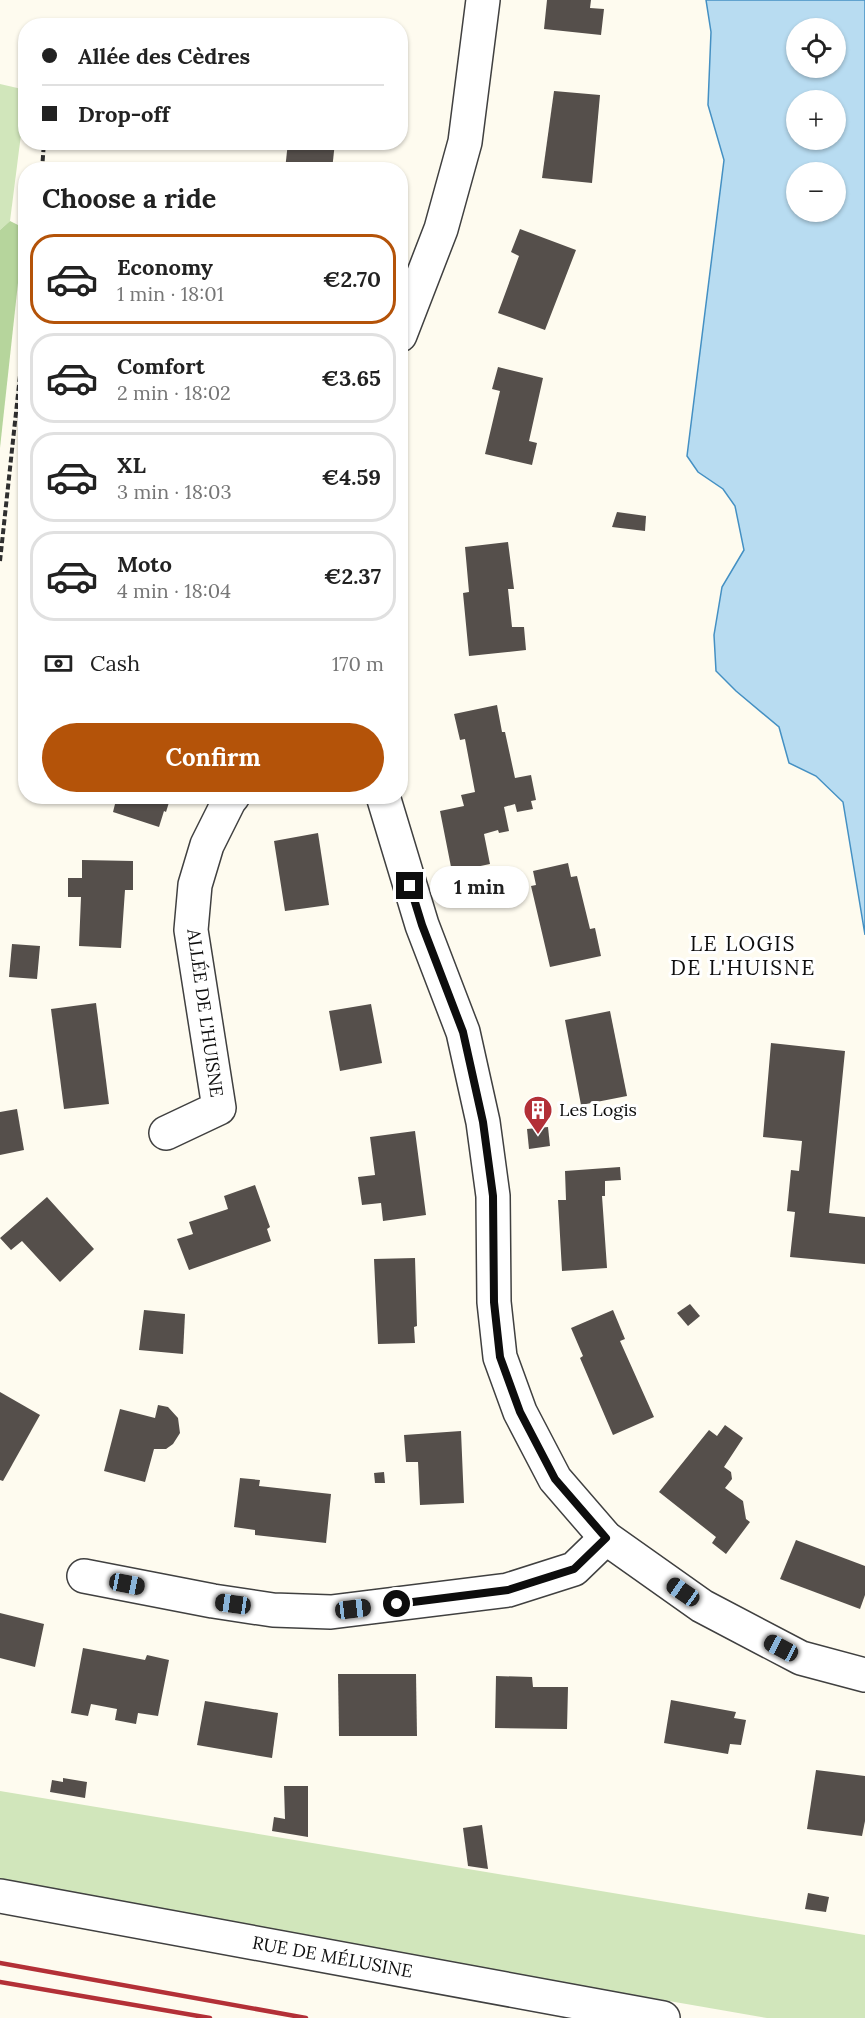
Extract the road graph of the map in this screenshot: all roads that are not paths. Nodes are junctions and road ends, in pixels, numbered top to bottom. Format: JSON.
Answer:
{"nodes":[{"id":1,"x":483,"y":0,"type":"edge"},
{"id":2,"x":408,"y":314,"type":"edge"},
{"id":3,"x":228,"y":804,"type":"edge"},
{"id":4,"x":385,"y":804,"type":"edge"},
{"id":5,"x":166,"y":1133,"type":"dead end"},
{"id":6,"x":606,"y":1538,"type":"junction"},
{"id":7,"x":84,"y":1576,"type":"dead end"},
{"id":8,"x":865,"y":1674,"type":"edge"},
{"id":9,"x":0,"y":1896,"type":"edge"},
{"id":10,"x":663,"y":2018,"type":"edge"}],
"edges":[{"from":1,"to":2,"type":"street"},
{"from":3,"to":5,"type":"street","name":"ALLÉE DE L'HUISNE"},
{"from":4,"to":6,"type":"street"},
{"from":6,"to":7,"type":"street"},
{"from":6,"to":8,"type":"street"},
{"from":9,"to":10,"type":"street","name":"RUE DE MÉLUSINE"}]}
